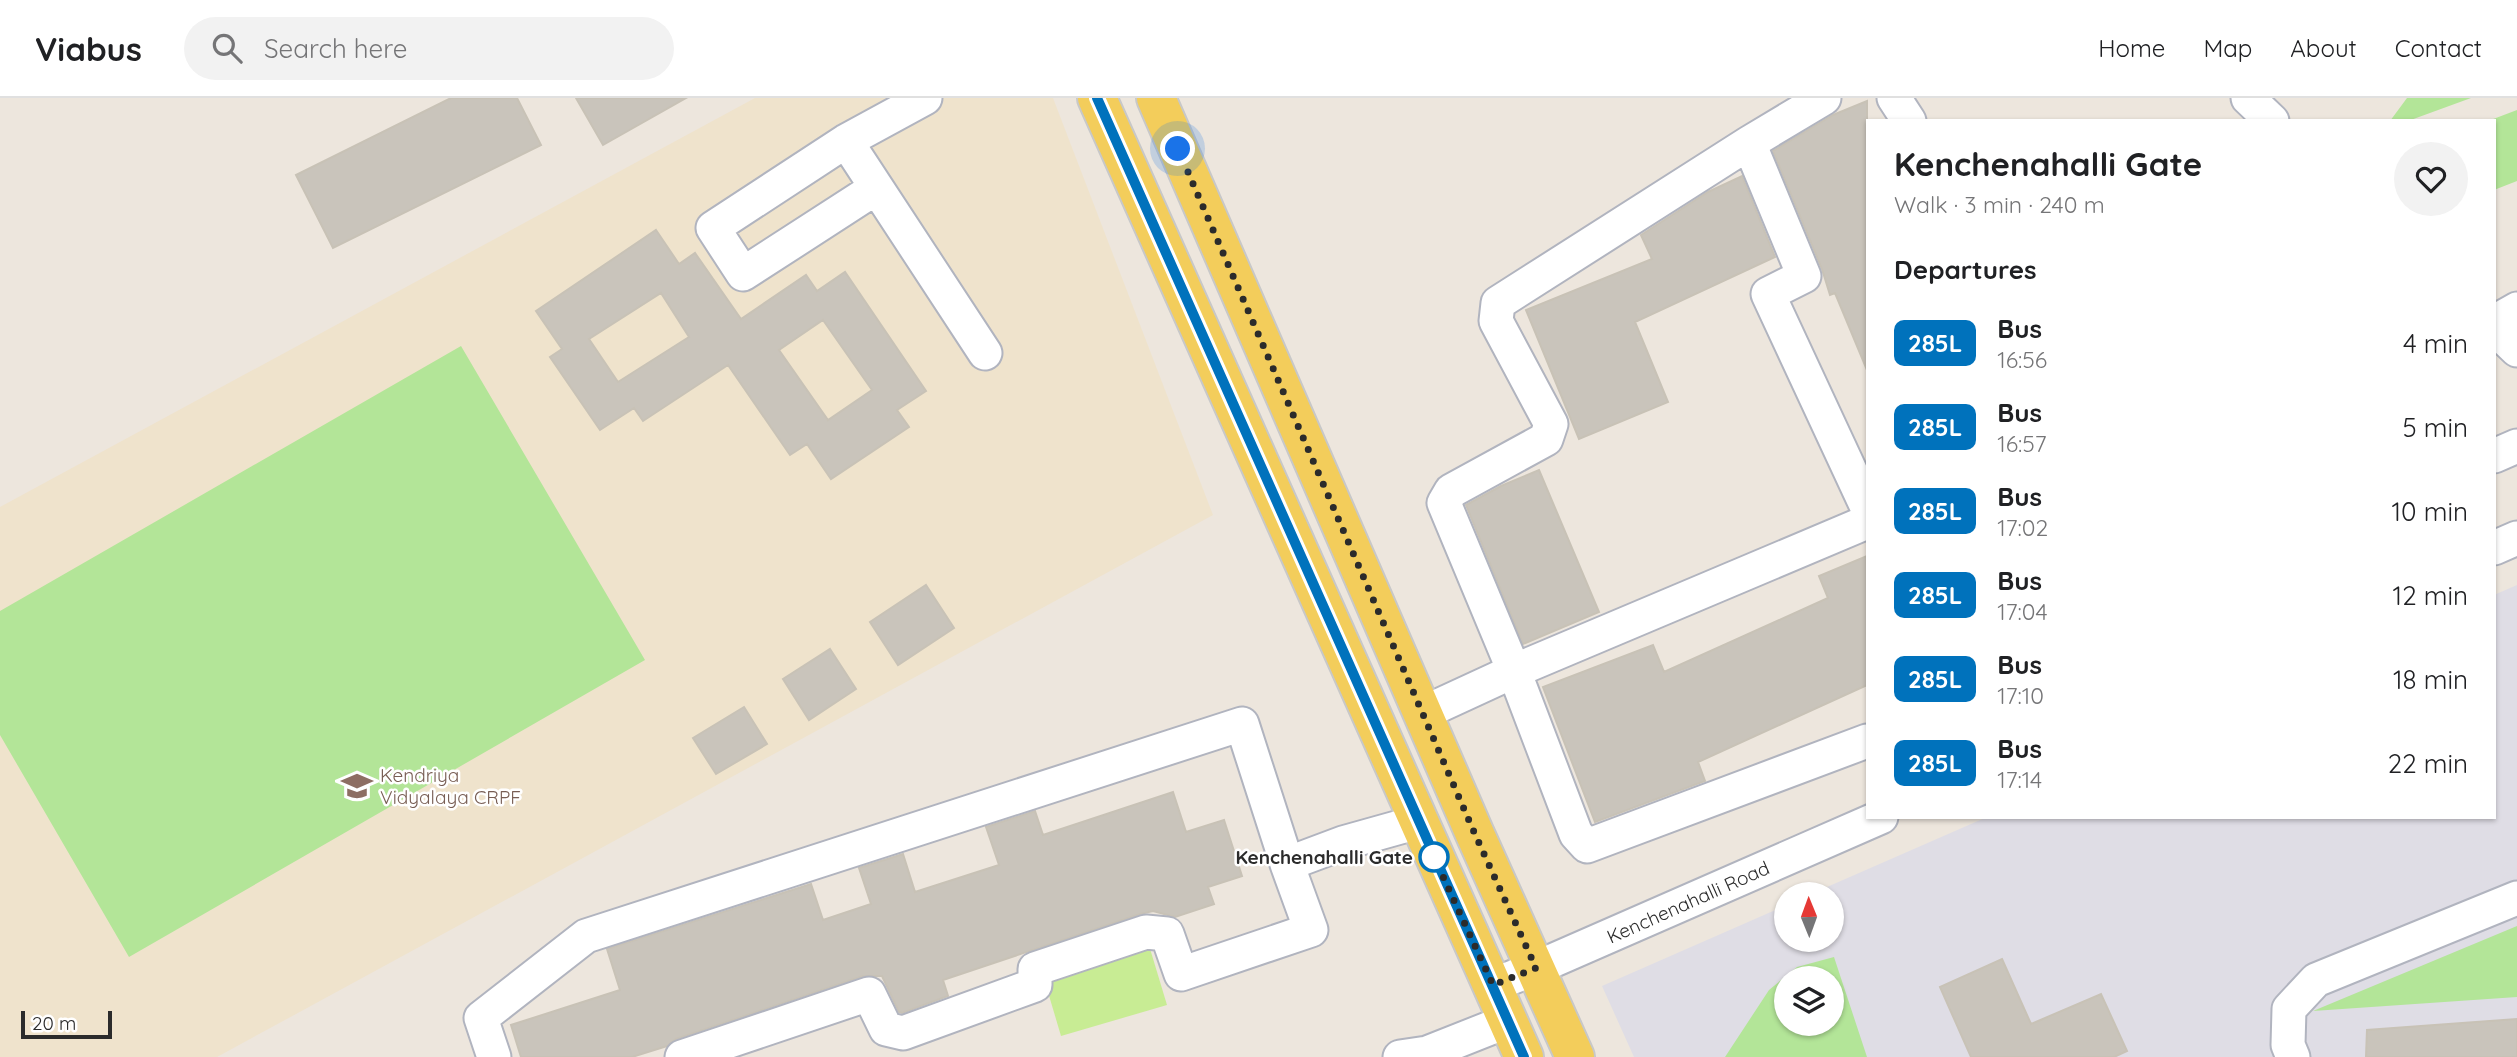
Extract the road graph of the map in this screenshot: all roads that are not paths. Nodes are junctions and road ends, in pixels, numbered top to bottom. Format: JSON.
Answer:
{"nodes":[{"id":1,"x":925,"y":98,"type":"edge"},
{"id":2,"x":1097,"y":98,"type":"edge"},
{"id":3,"x":1156,"y":98,"type":"edge"},
{"id":4,"x":1825,"y":98,"type":"edge"},
{"id":5,"x":1894,"y":98,"type":"edge"},
{"id":6,"x":2248,"y":98,"type":"edge"},
{"id":7,"x":1908,"y":119,"type":"edge"},
{"id":8,"x":2270,"y":119,"type":"edge"},
{"id":9,"x":846,"y":141,"type":"junction"},
{"id":10,"x":1749,"y":143,"type":"junction"},
{"id":11,"x":876,"y":188,"type":"junction"},
{"id":12,"x":2517,"y":309,"type":"edge"},
{"id":13,"x":2496,"y":321,"type":"edge"},
{"id":14,"x":2496,"y":330,"type":"edge"},
{"id":15,"x":2517,"y":351,"type":"edge"},
{"id":16,"x":985,"y":353,"type":"dead end"},
{"id":17,"x":2517,"y":446,"type":"edge"},
{"id":18,"x":2496,"y":455,"type":"edge"},
{"id":19,"x":1866,"y":505,"type":"edge"},
{"id":20,"x":1866,"y":522,"type":"edge"},
{"id":21,"x":2517,"y":538,"type":"edge"},
{"id":22,"x":2496,"y":547,"type":"edge"},
{"id":23,"x":1514,"y":671,"type":"junction"},
{"id":24,"x":1423,"y":713,"type":"junction"},
{"id":25,"x":1866,"y":741,"type":"edge"},
{"id":26,"x":1876,"y":819,"type":"edge"},
{"id":27,"x":1418,"y":822,"type":"junction"},
{"id":28,"x":1287,"y":864,"type":"junction"},
{"id":29,"x":2517,"y":898,"type":"edge"},
{"id":30,"x":1536,"y":968,"type":"junction"},
{"id":31,"x":1493,"y":985,"type":"junction"},
{"id":32,"x":1508,"y":1021,"type":"junction"},
{"id":33,"x":494,"y":1057,"type":"edge"},
{"id":34,"x":682,"y":1057,"type":"edge"},
{"id":35,"x":1400,"y":1057,"type":"edge"},
{"id":36,"x":1524,"y":1057,"type":"edge"},
{"id":37,"x":1575,"y":1057,"type":"edge"},
{"id":38,"x":2293,"y":1057,"type":"edge"}],
"edges":[{"from":1,"to":9,"type":"street"},
{"from":2,"to":27,"type":"main road"},
{"from":3,"to":24,"type":"main road"},
{"from":4,"to":10,"type":"street"},
{"from":5,"to":7,"type":"street"},
{"from":6,"to":8,"type":"street"},
{"from":9,"to":11,"type":"street"},
{"from":9,"to":11,"type":"street"},
{"from":10,"to":19,"type":"street"},
{"from":10,"to":23,"type":"street"},
{"from":11,"to":16,"type":"street"},
{"from":12,"to":13,"type":"street"},
{"from":14,"to":15,"type":"street"},
{"from":17,"to":18,"type":"street"},
{"from":20,"to":23,"type":"street"},
{"from":21,"to":22,"type":"street"},
{"from":23,"to":24,"type":"street"},
{"from":23,"to":25,"type":"street"},
{"from":24,"to":30,"type":"main road"},
{"from":26,"to":30,"type":"street","name":"Kenchenahalli Road"},
{"from":27,"to":28,"type":"street"},
{"from":27,"to":31,"type":"main road"},
{"from":28,"to":33,"type":"street"},
{"from":28,"to":34,"type":"street"},
{"from":29,"to":38,"type":"street"},
{"from":30,"to":31,"type":"street","name":"Kenchenahalli Road"},
{"from":30,"to":37,"type":"main road"},
{"from":31,"to":32,"type":"main road"},
{"from":32,"to":35,"type":"street"},
{"from":32,"to":36,"type":"main road"}]}
